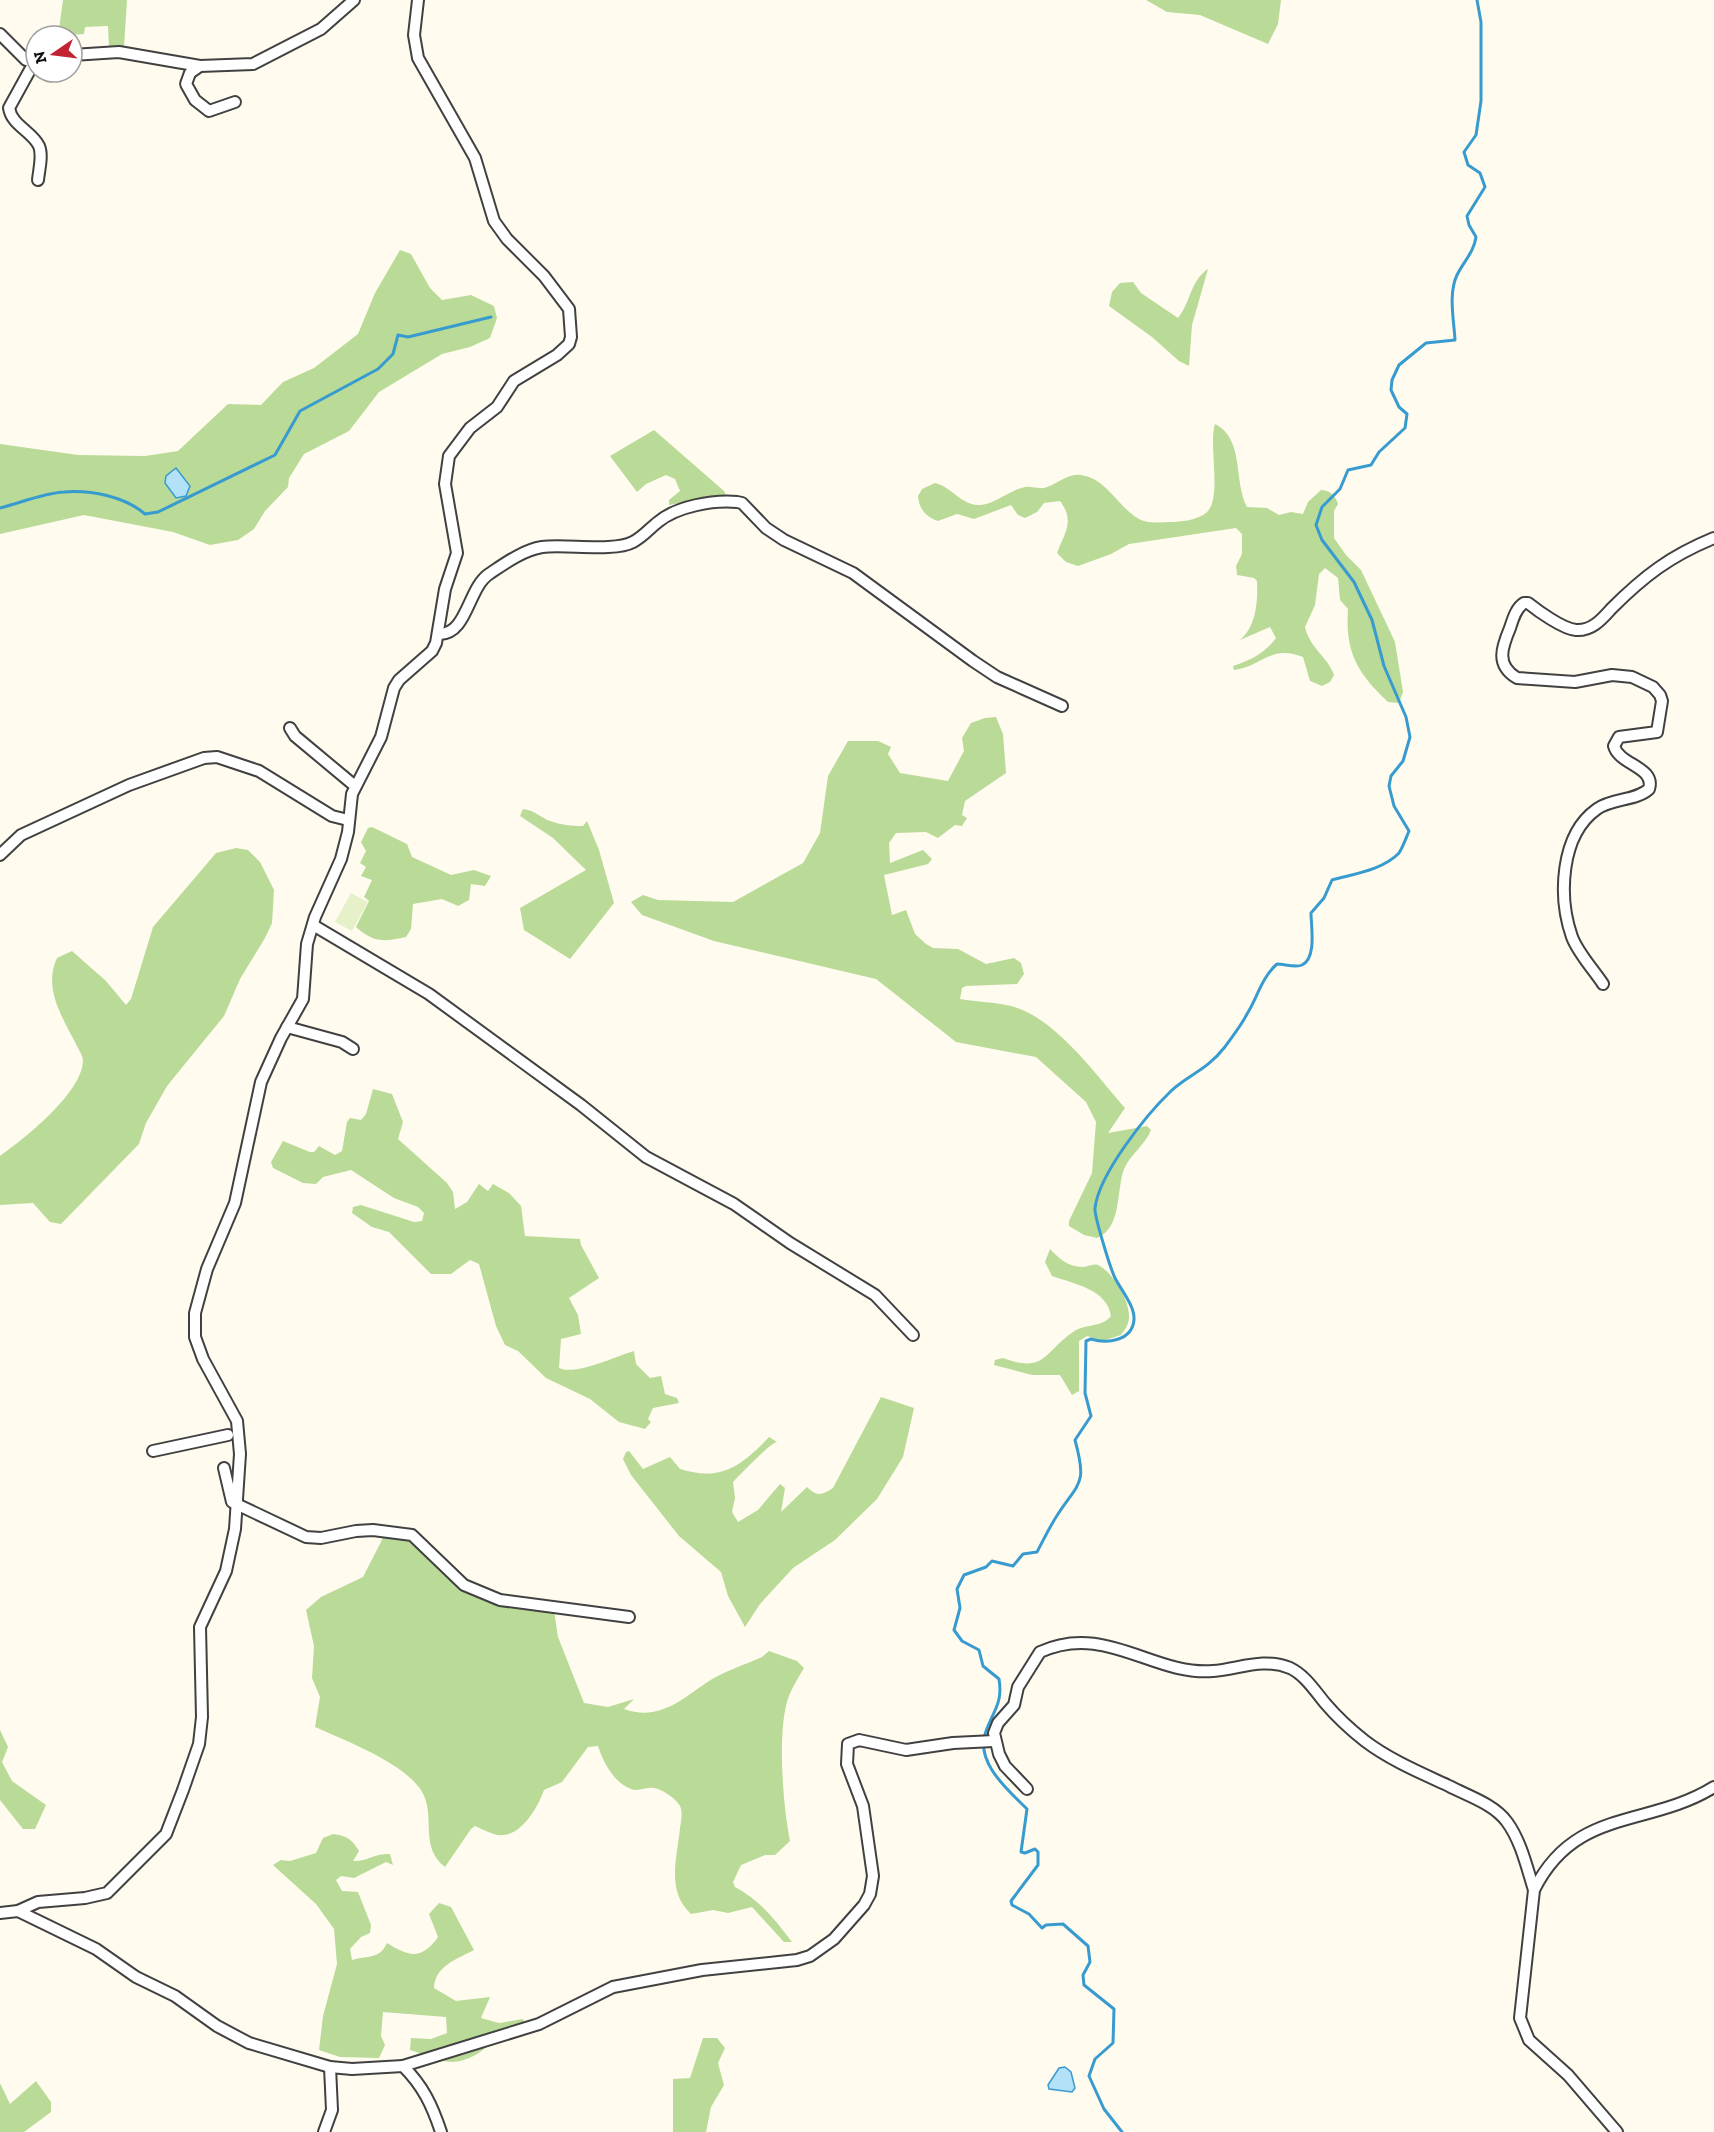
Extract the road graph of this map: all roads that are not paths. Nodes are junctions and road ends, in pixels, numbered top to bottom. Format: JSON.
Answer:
{"nodes":[{"id":1,"x":354,"y":0,"type":"edge"},
{"id":2,"x":418,"y":0,"type":"edge"},
{"id":3,"x":0,"y":34,"type":"edge"},
{"id":4,"x":84,"y":55,"type":"edge"},
{"id":5,"x":24,"y":58,"type":"edge"},
{"id":6,"x":200,"y":66,"type":"junction"},
{"id":7,"x":24,"y":81,"type":"edge"},
{"id":8,"x":235,"y":102,"type":"dead end"},
{"id":9,"x":38,"y":180,"type":"dead end"},
{"id":10,"x":1714,"y":538,"type":"edge"},
{"id":11,"x":438,"y":634,"type":"junction"},
{"id":12,"x":1062,"y":706,"type":"dead end"},
{"id":13,"x":290,"y":728,"type":"dead end"},
{"id":14,"x":356,"y":786,"type":"junction"},
{"id":15,"x":348,"y":820,"type":"junction"},
{"id":16,"x":1,"y":854,"type":"edge"},
{"id":17,"x":313,"y":925,"type":"junction"},
{"id":18,"x":1603,"y":984,"type":"dead end"},
{"id":19,"x":288,"y":1027,"type":"junction"},
{"id":20,"x":353,"y":1049,"type":"dead end"},
{"id":21,"x":913,"y":1335,"type":"dead end"},
{"id":22,"x":228,"y":1435,"type":"dead end"},
{"id":23,"x":153,"y":1451,"type":"dead end"},
{"id":24,"x":224,"y":1468,"type":"dead end"},
{"id":25,"x":237,"y":1506,"type":"junction"},
{"id":26,"x":630,"y":1617,"type":"dead end"},
{"id":27,"x":986,"y":1741,"type":"junction"},
{"id":28,"x":1714,"y":1787,"type":"edge"},
{"id":29,"x":1027,"y":1789,"type":"dead end"},
{"id":30,"x":1534,"y":1890,"type":"junction"},
{"id":31,"x":18,"y":1911,"type":"junction"},
{"id":32,"x":0,"y":1913,"type":"edge"},
{"id":33,"x":403,"y":2066,"type":"junction"},
{"id":34,"x":330,"y":2067,"type":"junction"},
{"id":35,"x":324,"y":2132,"type":"edge"},
{"id":36,"x":441,"y":2132,"type":"edge"},
{"id":37,"x":1617,"y":2132,"type":"edge"}],
"edges":[{"from":1,"to":6,"type":"street"},
{"from":2,"to":11,"type":"street"},
{"from":3,"to":5,"type":"street"},
{"from":4,"to":6,"type":"street"},
{"from":6,"to":8,"type":"street"},
{"from":7,"to":9,"type":"street"},
{"from":10,"to":18,"type":"street"},
{"from":11,"to":12,"type":"street"},
{"from":11,"to":14,"type":"street"},
{"from":13,"to":14,"type":"street"},
{"from":14,"to":15,"type":"street"},
{"from":15,"to":16,"type":"street"},
{"from":15,"to":17,"type":"street"},
{"from":17,"to":19,"type":"street"},
{"from":17,"to":21,"type":"street"},
{"from":19,"to":20,"type":"street"},
{"from":19,"to":25,"type":"street"},
{"from":22,"to":23,"type":"street"},
{"from":24,"to":25,"type":"street"},
{"from":25,"to":26,"type":"street"},
{"from":25,"to":31,"type":"street"},
{"from":27,"to":29,"type":"street"},
{"from":27,"to":30,"type":"street"},
{"from":27,"to":33,"type":"street"},
{"from":28,"to":30,"type":"street"},
{"from":30,"to":37,"type":"street"},
{"from":31,"to":32,"type":"street"},
{"from":31,"to":34,"type":"street"},
{"from":33,"to":34,"type":"street"},
{"from":33,"to":36,"type":"street"},
{"from":34,"to":35,"type":"street"}]}
